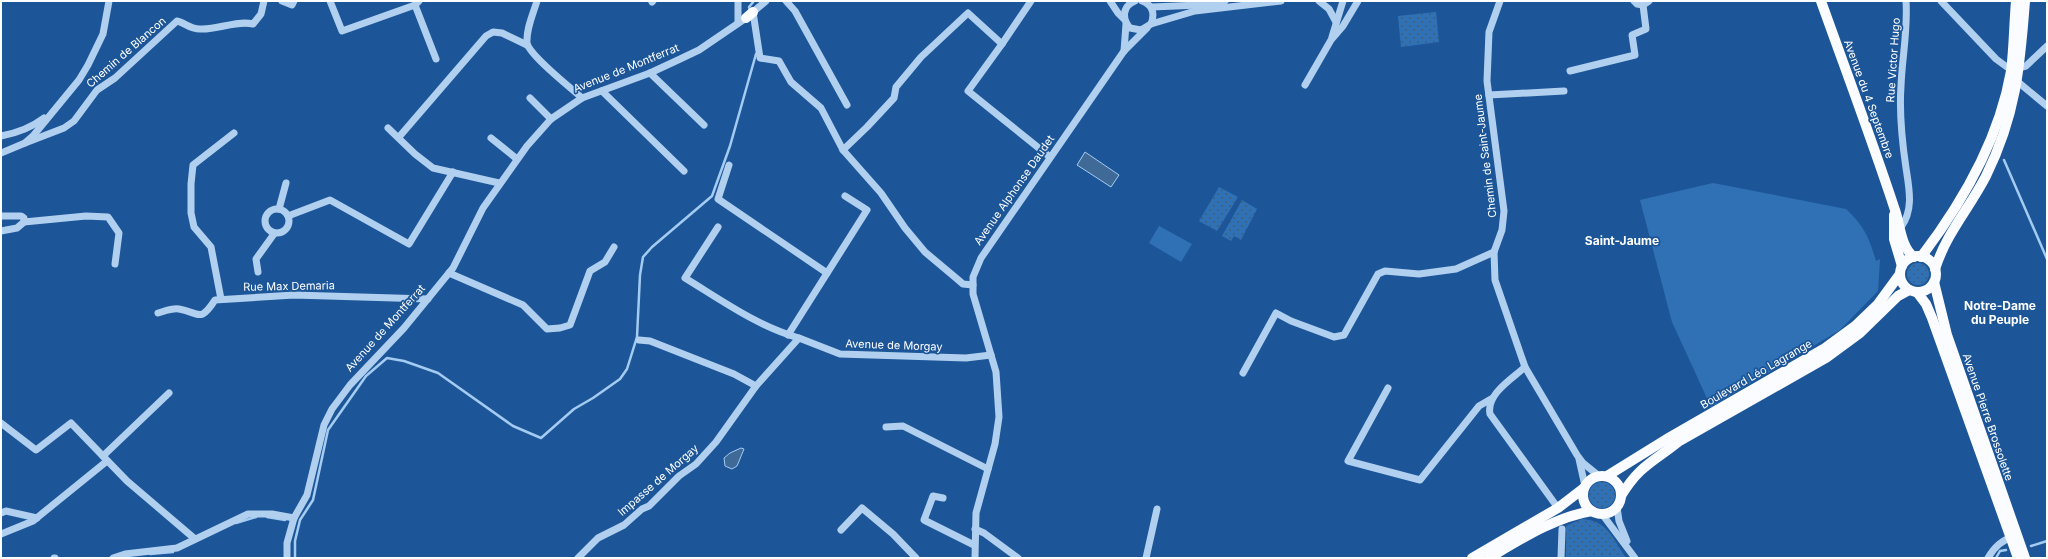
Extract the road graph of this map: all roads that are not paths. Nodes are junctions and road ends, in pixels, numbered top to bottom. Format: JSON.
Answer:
{"nodes":[{"id":1,"x":109,"y":1,"type":"edge"},
{"id":2,"x":264,"y":1,"type":"edge"},
{"id":3,"x":282,"y":1,"type":"edge"},
{"id":4,"x":294,"y":1,"type":"edge"},
{"id":5,"x":330,"y":1,"type":"edge"},
{"id":6,"x":537,"y":1,"type":"edge"},
{"id":7,"x":738,"y":1,"type":"edge"},
{"id":8,"x":766,"y":1,"type":"edge"},
{"id":9,"x":786,"y":1,"type":"edge"},
{"id":10,"x":1031,"y":1,"type":"edge"},
{"id":11,"x":1110,"y":1,"type":"edge"},
{"id":12,"x":1131,"y":1,"type":"edge"},
{"id":13,"x":1142,"y":1,"type":"edge"},
{"id":14,"x":1225,"y":1,"type":"edge"},
{"id":15,"x":1281,"y":1,"type":"edge"},
{"id":16,"x":1320,"y":1,"type":"edge"},
{"id":17,"x":1343,"y":1,"type":"edge"},
{"id":18,"x":1358,"y":1,"type":"edge"},
{"id":19,"x":1500,"y":1,"type":"edge"},
{"id":20,"x":1634,"y":1,"type":"edge"},
{"id":21,"x":1821,"y":1,"type":"edge"},
{"id":22,"x":1906,"y":1,"type":"edge"},
{"id":23,"x":1941,"y":1,"type":"edge"},
{"id":24,"x":2016,"y":1,"type":"edge"},
{"id":25,"x":2025,"y":1,"type":"edge"},
{"id":26,"x":417,"y":3,"type":"edge"},
{"id":27,"x":1162,"y":3,"type":"edge"},
{"id":28,"x":1646,"y":3,"type":"edge"},
{"id":29,"x":1151,"y":5,"type":"edge"},
{"id":30,"x":748,"y":17,"type":"junction"},
{"id":31,"x":1125,"y":22,"type":"junction"},
{"id":32,"x":1336,"y":22,"type":"junction"},
{"id":33,"x":1149,"y":26,"type":"junction"},
{"id":34,"x":1331,"y":40,"type":"junction"},
{"id":35,"x":1002,"y":44,"type":"junction"},
{"id":36,"x":527,"y":45,"type":"junction"},
{"id":37,"x":2047,"y":46,"type":"edge"},
{"id":38,"x":1124,"y":51,"type":"junction"},
{"id":39,"x":436,"y":59,"type":"dead end"},
{"id":40,"x":2015,"y":69,"type":"junction"},
{"id":41,"x":1570,"y":72,"type":"dead end"},
{"id":42,"x":650,"y":73,"type":"junction"},
{"id":43,"x":2018,"y":82,"type":"junction"},
{"id":44,"x":1305,"y":85,"type":"dead end"},
{"id":45,"x":602,"y":91,"type":"junction"},
{"id":46,"x":1564,"y":91,"type":"dead end"},
{"id":47,"x":1489,"y":95,"type":"junction"},
{"id":48,"x":530,"y":98,"type":"dead end"},
{"id":49,"x":582,"y":98,"type":"junction"},
{"id":50,"x":847,"y":105,"type":"dead end"},
{"id":51,"x":2047,"y":106,"type":"edge"},
{"id":52,"x":50,"y":113,"type":"junction"},
{"id":53,"x":551,"y":119,"type":"junction"},
{"id":54,"x":704,"y":125,"type":"dead end"},
{"id":55,"x":388,"y":128,"type":"dead end"},
{"id":56,"x":234,"y":133,"type":"dead end"},
{"id":57,"x":1,"y":136,"type":"edge"},
{"id":58,"x":399,"y":137,"type":"junction"},
{"id":59,"x":491,"y":138,"type":"dead end"},
{"id":60,"x":25,"y":143,"type":"junction"},
{"id":61,"x":843,"y":150,"type":"junction"},
{"id":62,"x":1,"y":153,"type":"edge"},
{"id":63,"x":1050,"y":157,"type":"junction"},
{"id":64,"x":517,"y":159,"type":"junction"},
{"id":65,"x":729,"y":165,"type":"dead end"},
{"id":66,"x":684,"y":171,"type":"dead end"},
{"id":67,"x":453,"y":172,"type":"junction"},
{"id":68,"x":499,"y":183,"type":"junction"},
{"id":69,"x":286,"y":184,"type":"dead end"},
{"id":70,"x":845,"y":196,"type":"dead end"},
{"id":71,"x":279,"y":209,"type":"junction"},
{"id":72,"x":1,"y":216,"type":"edge"},
{"id":73,"x":288,"y":216,"type":"junction"},
{"id":74,"x":24,"y":222,"type":"junction"},
{"id":75,"x":1897,"y":224,"type":"junction"},
{"id":76,"x":718,"y":227,"type":"dead end"},
{"id":77,"x":1,"y":230,"type":"edge"},
{"id":78,"x":274,"y":234,"type":"junction"},
{"id":79,"x":614,"y":247,"type":"dead end"},
{"id":80,"x":1494,"y":252,"type":"junction"},
{"id":81,"x":1918,"y":257,"type":"junction"},
{"id":82,"x":115,"y":264,"type":"dead end"},
{"id":83,"x":1935,"y":269,"type":"junction"},
{"id":84,"x":1901,"y":270,"type":"junction"},
{"id":85,"x":258,"y":272,"type":"dead end"},
{"id":86,"x":449,"y":273,"type":"junction"},
{"id":87,"x":827,"y":273,"type":"junction"},
{"id":88,"x":1934,"y":282,"type":"junction"},
{"id":89,"x":973,"y":285,"type":"junction"},
{"id":90,"x":1913,"y":291,"type":"junction"},
{"id":91,"x":221,"y":299,"type":"junction"},
{"id":92,"x":428,"y":299,"type":"junction"},
{"id":93,"x":158,"y":313,"type":"dead end"},
{"id":94,"x":788,"y":335,"type":"junction"},
{"id":95,"x":799,"y":338,"type":"junction"},
{"id":96,"x":639,"y":340,"type":"dead end"},
{"id":97,"x":991,"y":355,"type":"junction"},
{"id":98,"x":1525,"y":367,"type":"junction"},
{"id":99,"x":1243,"y":373,"type":"dead end"},
{"id":100,"x":756,"y":386,"type":"junction"},
{"id":101,"x":1388,"y":388,"type":"dead end"},
{"id":102,"x":169,"y":393,"type":"dead end"},
{"id":103,"x":1491,"y":399,"type":"junction"},
{"id":104,"x":1,"y":423,"type":"edge"},
{"id":105,"x":886,"y":427,"type":"dead end"},
{"id":106,"x":1578,"y":455,"type":"junction"},
{"id":107,"x":105,"y":458,"type":"junction"},
{"id":108,"x":988,"y":469,"type":"junction"},
{"id":109,"x":1603,"y":476,"type":"junction"},
{"id":110,"x":1585,"y":487,"type":"junction"},
{"id":111,"x":1621,"y":496,"type":"junction"},
{"id":112,"x":943,"y":498,"type":"dead end"},
{"id":113,"x":1617,"y":507,"type":"junction"},
{"id":114,"x":1558,"y":508,"type":"junction"},
{"id":115,"x":1157,"y":509,"type":"dead end"},
{"id":116,"x":1,"y":513,"type":"edge"},
{"id":117,"x":1597,"y":513,"type":"junction"},
{"id":118,"x":37,"y":518,"type":"junction"},
{"id":119,"x":294,"y":518,"type":"junction"},
{"id":120,"x":975,"y":528,"type":"junction"},
{"id":121,"x":1562,"y":529,"type":"dead end"},
{"id":122,"x":841,"y":530,"type":"dead end"},
{"id":123,"x":1,"y":534,"type":"edge"},
{"id":124,"x":2014,"y":536,"type":"junction"},
{"id":125,"x":195,"y":539,"type":"junction"},
{"id":126,"x":974,"y":545,"type":"junction"},
{"id":127,"x":1630,"y":551,"type":"junction"},
{"id":128,"x":113,"y":558,"type":"edge"},
{"id":129,"x":287,"y":558,"type":"edge"},
{"id":130,"x":578,"y":558,"type":"edge"},
{"id":131,"x":916,"y":558,"type":"edge"},
{"id":132,"x":974,"y":558,"type":"edge"},
{"id":133,"x":1018,"y":558,"type":"edge"},
{"id":134,"x":1146,"y":558,"type":"edge"},
{"id":135,"x":1472,"y":558,"type":"edge"},
{"id":136,"x":1488,"y":558,"type":"edge"},
{"id":137,"x":1561,"y":558,"type":"edge"},
{"id":138,"x":1635,"y":558,"type":"edge"},
{"id":139,"x":1988,"y":558,"type":"edge"},
{"id":140,"x":2018,"y":558,"type":"edge"},
{"id":141,"x":2025,"y":558,"type":"edge"}],
"edges":[{"from":1,"to":52,"type":"street"},
{"from":2,"to":60,"type":"street","name":"Chemin de Blancon"},
{"from":3,"to":4,"type":"street"},
{"from":5,"to":26,"type":"street"},
{"from":6,"to":36,"type":"street"},
{"from":7,"to":30,"type":"street"},
{"from":8,"to":30,"type":"street","name":"Avenue de Montferrat"},
{"from":9,"to":50,"type":"street"},
{"from":10,"to":35,"type":"street"},
{"from":11,"to":31,"type":"street"},
{"from":12,"to":31,"type":"street"},
{"from":13,"to":29,"type":"street"},
{"from":14,"to":27,"type":"street"},
{"from":15,"to":33,"type":"street"},
{"from":16,"to":32,"type":"street"},
{"from":17,"to":32,"type":"street"},
{"from":18,"to":34,"type":"street"},
{"from":19,"to":47,"type":"street","name":"Chemin de Saint-Jaume"},
{"from":20,"to":28,"type":"street"},
{"from":21,"to":75,"type":"main road","name":"Avenue du 4 Septembre"},
{"from":22,"to":75,"type":"street","name":"Rue Victor Hugo"},
{"from":23,"to":40,"type":"street"},
{"from":24,"to":40,"type":"main road"},
{"from":25,"to":40,"type":"main road"},
{"from":26,"to":39,"type":"street"},
{"from":27,"to":29,"type":"street"},
{"from":28,"to":41,"type":"street"},
{"from":29,"to":33,"type":"street"},
{"from":30,"to":42,"type":"street","name":"Avenue de Montferrat"},
{"from":30,"to":61,"type":"street"},
{"from":31,"to":33,"type":"street"},
{"from":31,"to":38,"type":"street"},
{"from":32,"to":34,"type":"street"},
{"from":33,"to":38,"type":"street","name":"Avenue Alphonse Daudet"},
{"from":34,"to":44,"type":"street"},
{"from":35,"to":61,"type":"street"},
{"from":35,"to":63,"type":"street"},
{"from":36,"to":49,"type":"street"},
{"from":36,"to":58,"type":"street"},
{"from":37,"to":40,"type":"street"},
{"from":38,"to":63,"type":"street","name":"Avenue Alphonse Daudet"},
{"from":40,"to":43,"type":"main road"},
{"from":40,"to":81,"type":"main road"},
{"from":42,"to":45,"type":"street","name":"Avenue de Montferrat"},
{"from":42,"to":54,"type":"street"},
{"from":43,"to":51,"type":"street"},
{"from":43,"to":83,"type":"main road"},
{"from":45,"to":49,"type":"street","name":"Avenue de Montferrat"},
{"from":45,"to":66,"type":"street"},
{"from":46,"to":47,"type":"street"},
{"from":47,"to":80,"type":"street","name":"Chemin de Saint-Jaume"},
{"from":48,"to":53,"type":"street"},
{"from":49,"to":53,"type":"street","name":"Avenue de Montferrat"},
{"from":52,"to":57,"type":"street"},
{"from":52,"to":60,"type":"street"},
{"from":53,"to":64,"type":"street","name":"Avenue de Montferrat"},
{"from":55,"to":58,"type":"street"},
{"from":56,"to":91,"type":"street"},
{"from":58,"to":67,"type":"street"},
{"from":59,"to":64,"type":"street"},
{"from":60,"to":62,"type":"street"},
{"from":61,"to":89,"type":"street"},
{"from":63,"to":89,"type":"street","name":"Avenue Alphonse Daudet"},
{"from":64,"to":68,"type":"street","name":"Avenue de Montferrat"},
{"from":65,"to":87,"type":"street"},
{"from":67,"to":68,"type":"street"},
{"from":67,"to":73,"type":"street"},
{"from":68,"to":86,"type":"street","name":"Avenue de Montferrat"},
{"from":69,"to":71,"type":"street"},
{"from":70,"to":87,"type":"street"},
{"from":71,"to":73,"type":"street"},
{"from":71,"to":78,"type":"street"},
{"from":72,"to":74,"type":"street"},
{"from":73,"to":78,"type":"street"},
{"from":74,"to":77,"type":"street"},
{"from":74,"to":82,"type":"street"},
{"from":75,"to":81,"type":"main road"},
{"from":75,"to":84,"type":"main road"},
{"from":76,"to":94,"type":"street","name":"Avenue de Morgay"},
{"from":78,"to":85,"type":"street"},
{"from":79,"to":86,"type":"street"},
{"from":80,"to":98,"type":"street","name":"Chemin de Saint-Jaume"},
{"from":80,"to":99,"type":"street"},
{"from":81,"to":83,"type":"main road"},
{"from":81,"to":84,"type":"main road"},
{"from":83,"to":88,"type":"main road"},
{"from":84,"to":90,"type":"main road"},
{"from":84,"to":109,"type":"main road","name":"Boulevard Léo Lagrange"},
{"from":86,"to":92,"type":"street","name":"Avenue de Montferrat"},
{"from":87,"to":94,"type":"street"},
{"from":88,"to":90,"type":"main road"},
{"from":88,"to":124,"type":"main road","name":"Avenue Pierre Brossolette"},
{"from":89,"to":97,"type":"street","name":"Avenue Alphonse Daudet"},
{"from":90,"to":111,"type":"main road","name":"Boulevard Léo Lagrange"},
{"from":90,"to":124,"type":"main road","name":"Avenue Pierre Brossolette"},
{"from":91,"to":92,"type":"street","name":"Rue Max Demaria"},
{"from":91,"to":93,"type":"street"},
{"from":92,"to":119,"type":"street","name":"Avenue de Montferrat"},
{"from":94,"to":95,"type":"street","name":"Avenue de Morgay"},
{"from":95,"to":97,"type":"street","name":"Avenue de Morgay"},
{"from":95,"to":100,"type":"street"},
{"from":96,"to":100,"type":"street"},
{"from":97,"to":108,"type":"street","name":"Avenue Alphonse Daudet"},
{"from":98,"to":103,"type":"street"},
{"from":98,"to":106,"type":"street","name":"Chemin de Saint-Jaume"},
{"from":100,"to":130,"type":"street","name":"Impasse de Morgay"},
{"from":101,"to":103,"type":"street"},
{"from":102,"to":107,"type":"street"},
{"from":103,"to":114,"type":"street"},
{"from":104,"to":107,"type":"street"},
{"from":105,"to":108,"type":"street"},
{"from":106,"to":109,"type":"street"},
{"from":106,"to":110,"type":"street"},
{"from":107,"to":118,"type":"street"},
{"from":107,"to":125,"type":"street"},
{"from":108,"to":120,"type":"street","name":"Avenue Alphonse Daudet"},
{"from":109,"to":110,"type":"main road"},
{"from":109,"to":111,"type":"main road"},
{"from":110,"to":114,"type":"main road"},
{"from":110,"to":117,"type":"main road"},
{"from":111,"to":113,"type":"main road"},
{"from":112,"to":126,"type":"street"},
{"from":113,"to":117,"type":"main road"},
{"from":113,"to":127,"type":"street"},
{"from":114,"to":135,"type":"main road"},
{"from":115,"to":134,"type":"street"},
{"from":116,"to":118,"type":"street"},
{"from":117,"to":127,"type":"street"},
{"from":117,"to":136,"type":"main road"},
{"from":118,"to":123,"type":"street"},
{"from":119,"to":125,"type":"street"},
{"from":119,"to":129,"type":"street","name":"Avenue de Montferrat"},
{"from":120,"to":126,"type":"street","name":"Avenue Alphonse Daudet"},
{"from":120,"to":133,"type":"street"},
{"from":121,"to":137,"type":"street"},
{"from":122,"to":131,"type":"street"},
{"from":124,"to":139,"type":"street"},
{"from":124,"to":140,"type":"main road","name":"Avenue Pierre Brossolette"},
{"from":124,"to":141,"type":"main road","name":"Avenue Pierre Brossolette"},
{"from":125,"to":128,"type":"street"},
{"from":126,"to":132,"type":"street","name":"Avenue Alphonse Daudet"},
{"from":127,"to":138,"type":"street"}]}
